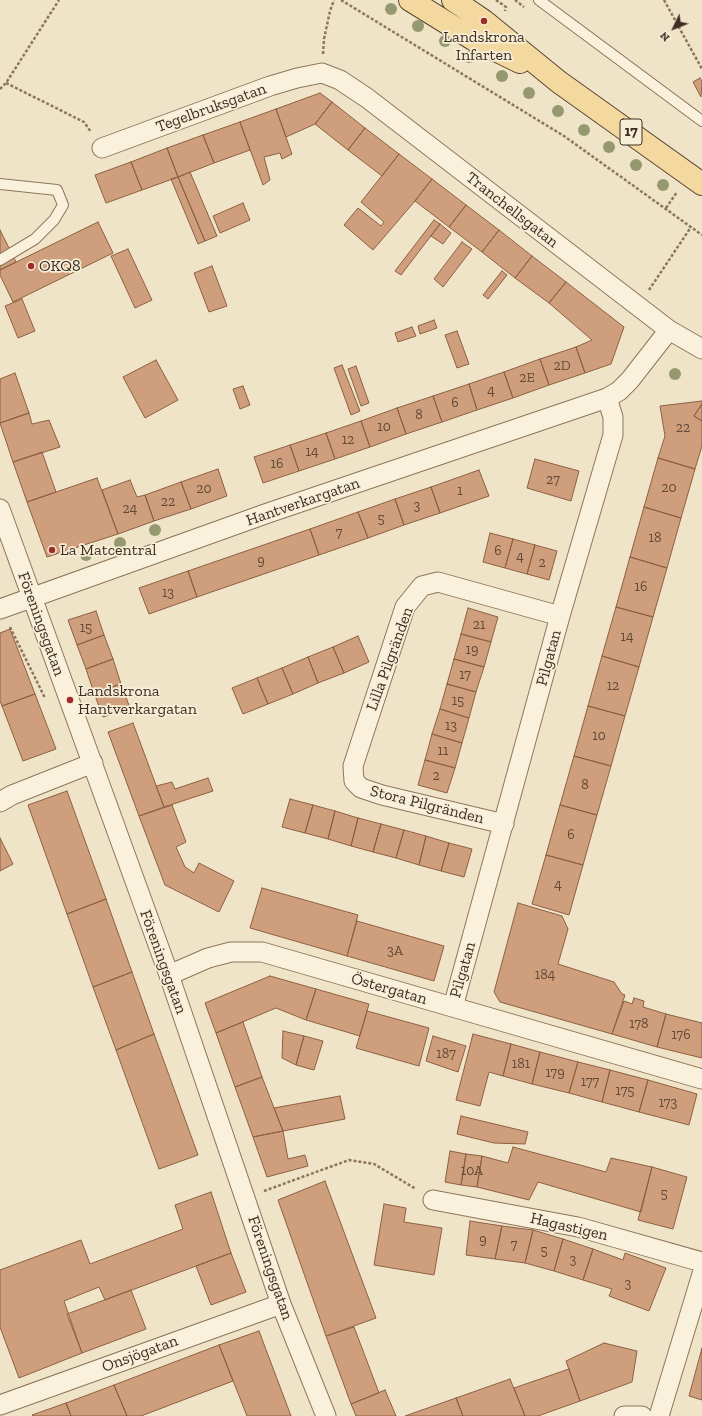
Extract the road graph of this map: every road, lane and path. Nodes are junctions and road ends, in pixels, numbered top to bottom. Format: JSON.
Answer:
{"nodes":[{"id":1,"x":59,"y":0,"type":"edge"},
{"id":2,"x":334,"y":0,"type":"edge"},
{"id":3,"x":341,"y":0,"type":"edge"},
{"id":4,"x":410,"y":0,"type":"edge"},
{"id":5,"x":453,"y":0,"type":"edge"},
{"id":6,"x":496,"y":0,"type":"edge"},
{"id":7,"x":506,"y":0,"type":"edge"},
{"id":8,"x":539,"y":0,"type":"edge"},
{"id":9,"x":664,"y":0,"type":"edge"},
{"id":10,"x":702,"y":69,"type":"edge"},
{"id":11,"x":322,"y":73,"type":"junction"},
{"id":12,"x":559,"y":82,"type":"junction"},
{"id":13,"x":6,"y":83,"type":"junction"},
{"id":14,"x":0,"y":89,"type":"edge"},
{"id":15,"x":702,"y":121,"type":"edge"},
{"id":16,"x":102,"y":148,"type":"joint"},
{"id":17,"x":0,"y":184,"type":"edge"},
{"id":18,"x":702,"y":184,"type":"edge"},
{"id":19,"x":691,"y":227,"type":"junction"},
{"id":20,"x":702,"y":235,"type":"edge"},
{"id":21,"x":0,"y":260,"type":"edge"},
{"id":22,"x":638,"y":306,"type":"junction"},
{"id":23,"x":669,"y":330,"type":"junction"},
{"id":24,"x":702,"y":349,"type":"edge"},
{"id":25,"x":607,"y":398,"type":"junction"},
{"id":26,"x":0,"y":509,"type":"edge"},
{"id":27,"x":32,"y":598,"type":"junction"},
{"id":28,"x":0,"y":609,"type":"edge"},
{"id":29,"x":560,"y":616,"type":"junction"},
{"id":30,"x":93,"y":763,"type":"junction"},
{"id":31,"x":354,"y":780,"type":"joint"},
{"id":32,"x":0,"y":802,"type":"edge"},
{"id":33,"x":504,"y":824,"type":"junction"},
{"id":34,"x":169,"y":975,"type":"junction"},
{"id":35,"x":453,"y":1007,"type":"junction"},
{"id":36,"x":702,"y":1079,"type":"edge"},
{"id":37,"x":245,"y":1198,"type":"junction"},
{"id":38,"x":433,"y":1200,"type":"joint"},
{"id":39,"x":702,"y":1262,"type":"edge"},
{"id":40,"x":702,"y":1274,"type":"edge"},
{"id":41,"x":281,"y":1304,"type":"junction"},
{"id":42,"x":3,"y":1405,"type":"edge"},
{"id":43,"x":326,"y":1416,"type":"edge"},
{"id":44,"x":624,"y":1416,"type":"edge"},
{"id":45,"x":642,"y":1416,"type":"edge"},
{"id":46,"x":659,"y":1416,"type":"edge"}],
"edges":[{"from":1,"to":13,"type":"path"},
{"from":2,"to":11,"type":"path"},
{"from":3,"to":19,"type":"path"},
{"from":4,"to":12,"type":"main road","number":"17"},
{"from":5,"to":12,"type":"main road","number":"17"},
{"from":6,"to":7,"type":"path"},
{"from":8,"to":15,"type":"lane"},
{"from":9,"to":10,"type":"path"},
{"from":11,"to":16,"type":"street","name":"Tegelbruksgatan"},
{"from":11,"to":22,"type":"street","name":"Tranchellsgatan"},
{"from":12,"to":18,"type":"main road","number":"17"},
{"from":13,"to":14,"type":"path"},
{"from":13,"to":16,"type":"path"},
{"from":17,"to":21,"type":"lane"},
{"from":19,"to":20,"type":"path"},
{"from":19,"to":22,"type":"path"},
{"from":22,"to":23,"type":"street","name":"Tranchellsgatan"},
{"from":23,"to":24,"type":"street","name":"Tranchellsgatan"},
{"from":23,"to":25,"type":"street"},
{"from":25,"to":27,"type":"street","name":"Hantverkargatan"},
{"from":25,"to":29,"type":"street","name":"Pilgatan"},
{"from":26,"to":27,"type":"street","name":"Föreningsgatan"},
{"from":27,"to":28,"type":"street","name":"Hantverkargatan"},
{"from":27,"to":30,"type":"street","name":"Föreningsgatan"},
{"from":29,"to":31,"type":"street","name":"Lilla Pilgränden"},
{"from":29,"to":33,"type":"street","name":"Pilgatan"},
{"from":30,"to":32,"type":"street"},
{"from":30,"to":34,"type":"street","name":"Föreningsgatan"},
{"from":31,"to":33,"type":"street","name":"Stora Pilgränden"},
{"from":33,"to":35,"type":"street","name":"Pilgatan"},
{"from":34,"to":35,"type":"street","name":"Östergatan"},
{"from":34,"to":37,"type":"street","name":"Föreningsgatan"},
{"from":35,"to":36,"type":"street","name":"Östergatan"},
{"from":37,"to":38,"type":"path"},
{"from":37,"to":41,"type":"street","name":"Föreningsgatan"},
{"from":38,"to":39,"type":"street","name":"Hagastigen"},
{"from":40,"to":46,"type":"street"},
{"from":41,"to":42,"type":"street","name":"Onsjögatan"},
{"from":41,"to":43,"type":"street","name":"Föreningsgatan"},
{"from":44,"to":45,"type":"street"}]}
